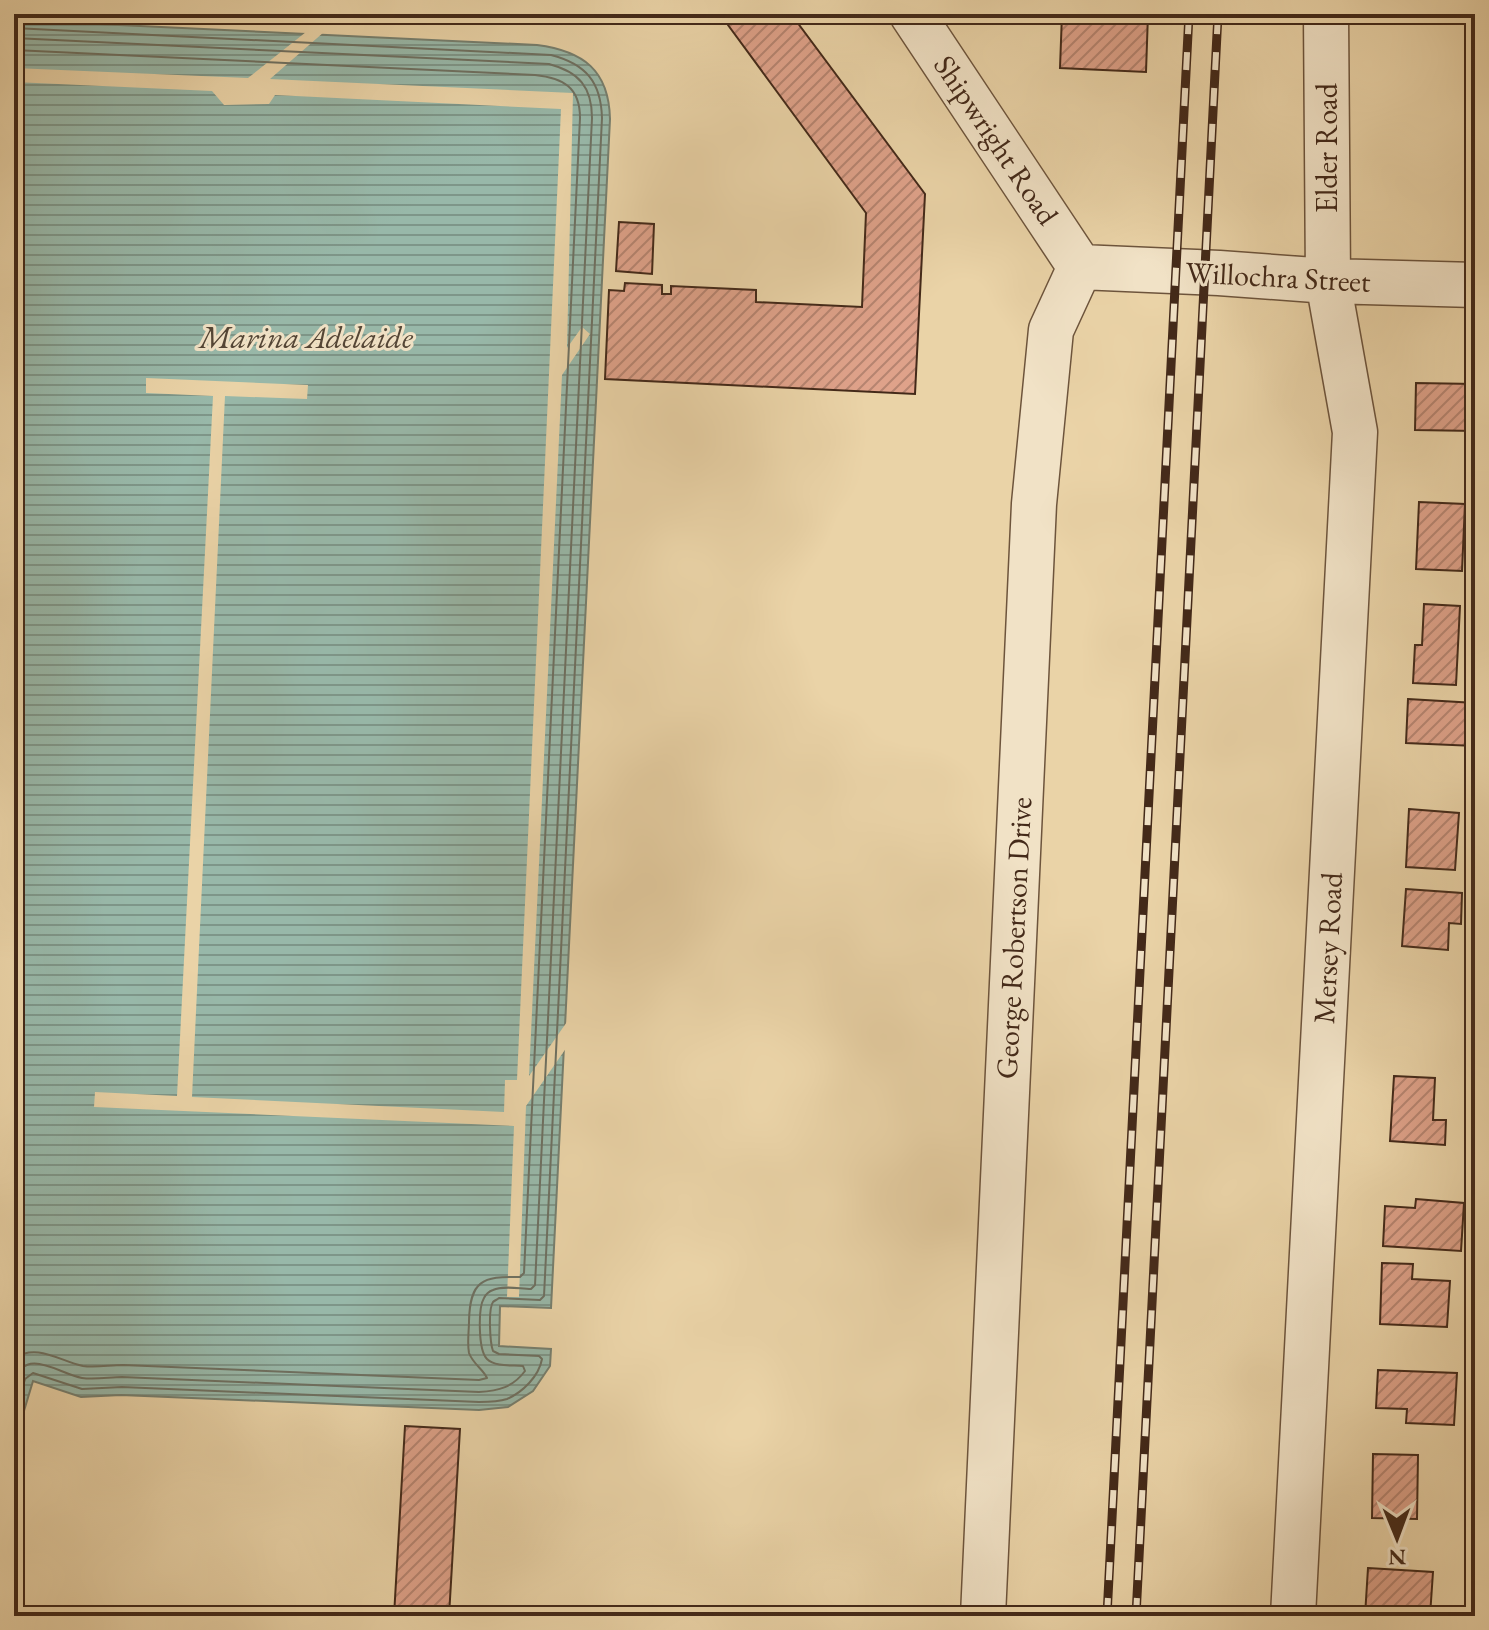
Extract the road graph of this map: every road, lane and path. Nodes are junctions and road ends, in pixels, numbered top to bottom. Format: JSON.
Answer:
{"nodes":[{"id":1,"x":912,"y":14,"type":"edge"},
{"id":2,"x":1326,"y":14,"type":"edge"},
{"id":3,"x":1080,"y":267,"type":"junction"},
{"id":4,"x":1328,"y":281,"type":"junction"},
{"id":5,"x":1475,"y":285,"type":"edge"},
{"id":6,"x":983,"y":1616,"type":"edge"},
{"id":7,"x":1293,"y":1616,"type":"edge"}],
"edges":[{"from":1,"to":3,"type":"street","name":"Shipwright Road"},
{"from":2,"to":4,"type":"street","name":"Elder Road"},
{"from":3,"to":4,"type":"street","name":"Willochra Street"},
{"from":3,"to":6,"type":"street","name":"George Robertson Drive"},
{"from":4,"to":5,"type":"street","name":"Willochra Street"},
{"from":4,"to":7,"type":"street","name":"Mersey Road"}]}
